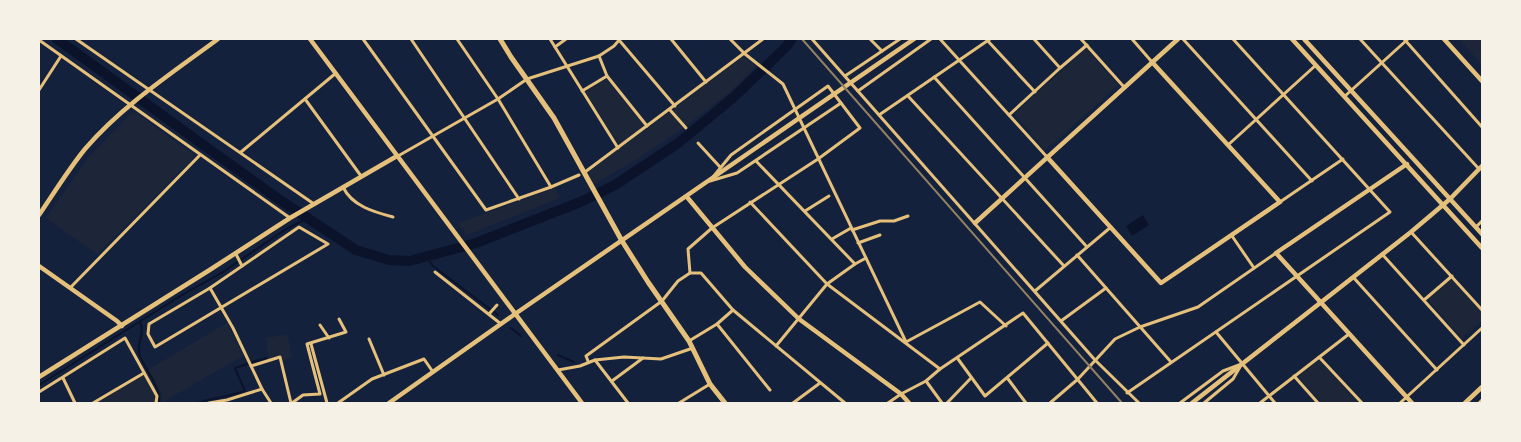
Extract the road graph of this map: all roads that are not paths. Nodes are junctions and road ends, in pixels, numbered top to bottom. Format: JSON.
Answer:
{"nodes":[{"id":1,"x":76,"y":39,"type":"edge"},
{"id":2,"x":218,"y":39,"type":"edge"},
{"id":3,"x":310,"y":39,"type":"edge"},
{"id":4,"x":363,"y":39,"type":"edge"},
{"id":5,"x":411,"y":39,"type":"edge"},
{"id":6,"x":457,"y":39,"type":"edge"},
{"id":7,"x":500,"y":39,"type":"edge"},
{"id":8,"x":550,"y":39,"type":"edge"},
{"id":9,"x":566,"y":39,"type":"edge"},
{"id":10,"x":619,"y":39,"type":"edge"},
{"id":11,"x":671,"y":39,"type":"edge"},
{"id":12,"x":730,"y":39,"type":"edge"},
{"id":13,"x":763,"y":39,"type":"edge"},
{"id":14,"x":812,"y":39,"type":"edge"},
{"id":15,"x":820,"y":39,"type":"edge"},
{"id":16,"x":870,"y":39,"type":"edge"},
{"id":17,"x":900,"y":39,"type":"edge"},
{"id":18,"x":914,"y":39,"type":"edge"},
{"id":19,"x":931,"y":39,"type":"edge"},
{"id":20,"x":940,"y":39,"type":"edge"},
{"id":21,"x":1034,"y":39,"type":"edge"},
{"id":22,"x":1081,"y":39,"type":"edge"},
{"id":23,"x":1132,"y":39,"type":"edge"},
{"id":24,"x":1178,"y":39,"type":"edge"},
{"id":25,"x":1182,"y":39,"type":"edge"},
{"id":26,"x":1234,"y":39,"type":"edge"},
{"id":27,"x":1292,"y":39,"type":"edge"},
{"id":28,"x":1304,"y":39,"type":"edge"},
{"id":29,"x":1360,"y":39,"type":"edge"},
{"id":30,"x":1406,"y":39,"type":"edge"},
{"id":31,"x":1444,"y":39,"type":"edge"},
{"id":32,"x":39,"y":40,"type":"edge"},
{"id":33,"x":989,"y":40,"type":"edge"},
{"id":34,"x":816,"y":44,"type":"junction"},
{"id":35,"x":1087,"y":45,"type":"junction"},
{"id":36,"x":555,"y":47,"type":"junction"},
{"id":37,"x":882,"y":51,"type":"junction"},
{"id":38,"x":745,"y":54,"type":"junction"},
{"id":39,"x":60,"y":56,"type":"junction"},
{"id":40,"x":599,"y":56,"type":"junction"},
{"id":41,"x":959,"y":60,"type":"junction"},
{"id":42,"x":1152,"y":62,"type":"junction"},
{"id":43,"x":1382,"y":62,"type":"junction"},
{"id":44,"x":566,"y":65,"type":"junction"},
{"id":45,"x":1316,"y":65,"type":"junction"},
{"id":46,"x":1060,"y":68,"type":"junction"},
{"id":47,"x":336,"y":73,"type":"junction"},
{"id":48,"x":607,"y":76,"type":"junction"},
{"id":49,"x":845,"y":76,"type":"junction"},
{"id":50,"x":934,"y":77,"type":"junction"},
{"id":51,"x":527,"y":79,"type":"junction"},
{"id":52,"x":1482,"y":81,"type":"edge"},
{"id":53,"x":706,"y":82,"type":"junction"},
{"id":54,"x":1124,"y":87,"type":"junction"},
{"id":55,"x":39,"y":90,"type":"edge"},
{"id":56,"x":149,"y":90,"type":"junction"},
{"id":57,"x":1351,"y":90,"type":"junction"},
{"id":58,"x":582,"y":91,"type":"junction"},
{"id":59,"x":858,"y":91,"type":"junction"},
{"id":60,"x":1035,"y":92,"type":"junction"},
{"id":61,"x":1284,"y":95,"type":"junction"},
{"id":62,"x":908,"y":96,"type":"junction"},
{"id":63,"x":1345,"y":96,"type":"junction"},
{"id":64,"x":304,"y":99,"type":"junction"},
{"id":65,"x":498,"y":99,"type":"junction"},
{"id":66,"x":841,"y":103,"type":"junction"},
{"id":67,"x":129,"y":106,"type":"junction"},
{"id":68,"x":675,"y":106,"type":"junction"},
{"id":69,"x":670,"y":110,"type":"junction"},
{"id":70,"x":796,"y":110,"type":"junction"},
{"id":71,"x":880,"y":115,"type":"junction"},
{"id":72,"x":1009,"y":115,"type":"junction"},
{"id":73,"x":465,"y":118,"type":"junction"},
{"id":74,"x":1256,"y":120,"type":"junction"},
{"id":75,"x":647,"y":126,"type":"junction"},
{"id":76,"x":1482,"y":127,"type":"edge"},
{"id":77,"x":686,"y":128,"type":"dead end"},
{"id":78,"x":803,"y":129,"type":"junction"},
{"id":79,"x":433,"y":137,"type":"junction"},
{"id":80,"x":698,"y":143,"type":"dead end"},
{"id":81,"x":1228,"y":145,"type":"junction"},
{"id":82,"x":618,"y":148,"type":"junction"},
{"id":83,"x":241,"y":152,"type":"junction"},
{"id":84,"x":200,"y":155,"type":"junction"},
{"id":85,"x":397,"y":156,"type":"junction"},
{"id":86,"x":1047,"y":157,"type":"junction"},
{"id":87,"x":818,"y":159,"type":"junction"},
{"id":88,"x":1343,"y":159,"type":"junction"},
{"id":89,"x":756,"y":161,"type":"junction"},
{"id":90,"x":1406,"y":164,"type":"junction"},
{"id":91,"x":720,"y":166,"type":"junction"},
{"id":92,"x":1481,"y":168,"type":"edge"},
{"id":93,"x":585,"y":172,"type":"junction"},
{"id":94,"x":579,"y":175,"type":"dead end"},
{"id":95,"x":361,"y":176,"type":"junction"},
{"id":96,"x":1024,"y":178,"type":"junction"},
{"id":97,"x":1312,"y":180,"type":"junction"},
{"id":98,"x":709,"y":181,"type":"junction"},
{"id":99,"x":779,"y":184,"type":"junction"},
{"id":100,"x":343,"y":187,"type":"junction"},
{"id":101,"x":551,"y":187,"type":"junction"},
{"id":102,"x":1369,"y":188,"type":"junction"},
{"id":103,"x":829,"y":196,"type":"dead end"},
{"id":104,"x":687,"y":197,"type":"junction"},
{"id":105,"x":519,"y":199,"type":"junction"},
{"id":106,"x":1001,"y":199,"type":"junction"},
{"id":107,"x":1450,"y":199,"type":"junction"},
{"id":108,"x":750,"y":202,"type":"junction"},
{"id":109,"x":1280,"y":202,"type":"junction"},
{"id":110,"x":314,"y":204,"type":"junction"},
{"id":111,"x":1443,"y":205,"type":"junction"},
{"id":112,"x":805,"y":211,"type":"junction"},
{"id":113,"x":39,"y":215,"type":"edge"},
{"id":114,"x":908,"y":216,"type":"dead end"},
{"id":115,"x":393,"y":217,"type":"dead end"},
{"id":116,"x":290,"y":218,"type":"junction"},
{"id":117,"x":1482,"y":221,"type":"edge"},
{"id":118,"x":975,"y":223,"type":"junction"},
{"id":119,"x":1111,"y":227,"type":"junction"},
{"id":120,"x":1476,"y":227,"type":"junction"},
{"id":121,"x":712,"y":228,"type":"junction"},
{"id":122,"x":852,"y":229,"type":"junction"},
{"id":123,"x":1411,"y":232,"type":"junction"},
{"id":124,"x":1482,"y":234,"type":"edge"},
{"id":125,"x":880,"y":236,"type":"dead end"},
{"id":126,"x":1232,"y":236,"type":"junction"},
{"id":127,"x":832,"y":240,"type":"junction"},
{"id":128,"x":622,"y":241,"type":"junction"},
{"id":129,"x":858,"y":243,"type":"junction"},
{"id":130,"x":1087,"y":247,"type":"junction"},
{"id":131,"x":1482,"y":248,"type":"edge"},
{"id":132,"x":1276,"y":253,"type":"junction"},
{"id":133,"x":236,"y":254,"type":"junction"},
{"id":134,"x":1382,"y":254,"type":"junction"},
{"id":135,"x":1077,"y":256,"type":"junction"},
{"id":136,"x":866,"y":258,"type":"junction"},
{"id":137,"x":855,"y":264,"type":"junction"},
{"id":138,"x":39,"y":266,"type":"edge"},
{"id":139,"x":242,"y":266,"type":"junction"},
{"id":140,"x":1064,"y":266,"type":"junction"},
{"id":141,"x":1254,"y":268,"type":"junction"},
{"id":142,"x":435,"y":272,"type":"dead end"},
{"id":143,"x":690,"y":273,"type":"junction"},
{"id":144,"x":1296,"y":276,"type":"junction"},
{"id":145,"x":1452,"y":276,"type":"junction"},
{"id":146,"x":1353,"y":277,"type":"junction"},
{"id":147,"x":826,"y":284,"type":"junction"},
{"id":148,"x":70,"y":288,"type":"junction"},
{"id":149,"x":210,"y":288,"type":"junction"},
{"id":150,"x":1106,"y":288,"type":"junction"},
{"id":151,"x":1035,"y":291,"type":"junction"},
{"id":152,"x":1424,"y":300,"type":"junction"},
{"id":153,"x":662,"y":301,"type":"junction"},
{"id":154,"x":1320,"y":302,"type":"junction"},
{"id":155,"x":497,"y":304,"type":"dead end"},
{"id":156,"x":222,"y":308,"type":"junction"},
{"id":157,"x":734,"y":310,"type":"junction"},
{"id":158,"x":1482,"y":310,"type":"edge"},
{"id":159,"x":489,"y":314,"type":"junction"},
{"id":160,"x":515,"y":314,"type":"junction"},
{"id":161,"x":799,"y":319,"type":"junction"},
{"id":162,"x":339,"y":320,"type":"dead end"},
{"id":163,"x":1061,"y":321,"type":"junction"},
{"id":164,"x":501,"y":324,"type":"junction"},
{"id":165,"x":717,"y":324,"type":"junction"},
{"id":166,"x":122,"y":326,"type":"junction"},
{"id":167,"x":320,"y":326,"type":"dead end"},
{"id":168,"x":1006,"y":326,"type":"junction"},
{"id":169,"x":1140,"y":327,"type":"junction"},
{"id":170,"x":1482,"y":328,"type":"edge"},
{"id":171,"x":1216,"y":332,"type":"junction"},
{"id":172,"x":1349,"y":334,"type":"junction"},
{"id":173,"x":329,"y":338,"type":"junction"},
{"id":174,"x":369,"y":339,"type":"dead end"},
{"id":175,"x":689,"y":341,"type":"junction"},
{"id":176,"x":906,"y":342,"type":"junction"},
{"id":177,"x":311,"y":343,"type":"junction"},
{"id":178,"x":1048,"y":343,"type":"junction"},
{"id":179,"x":1464,"y":345,"type":"junction"},
{"id":180,"x":776,"y":346,"type":"junction"},
{"id":181,"x":693,"y":348,"type":"junction"},
{"id":182,"x":1319,"y":357,"type":"junction"},
{"id":183,"x":643,"y":358,"type":"junction"},
{"id":184,"x":958,"y":359,"type":"junction"},
{"id":185,"x":595,"y":360,"type":"junction"},
{"id":186,"x":1096,"y":360,"type":"junction"},
{"id":187,"x":588,"y":361,"type":"junction"},
{"id":188,"x":1171,"y":362,"type":"junction"},
{"id":189,"x":1242,"y":364,"type":"junction"},
{"id":190,"x":250,"y":366,"type":"junction"},
{"id":191,"x":940,"y":369,"type":"junction"},
{"id":192,"x":558,"y":370,"type":"junction"},
{"id":193,"x":1437,"y":370,"type":"junction"},
{"id":194,"x":433,"y":372,"type":"junction"},
{"id":195,"x":144,"y":373,"type":"junction"},
{"id":196,"x":384,"y":374,"type":"junction"},
{"id":197,"x":1294,"y":376,"type":"junction"},
{"id":198,"x":39,"y":377,"type":"edge"},
{"id":199,"x":63,"y":378,"type":"junction"},
{"id":200,"x":972,"y":378,"type":"junction"},
{"id":201,"x":1008,"y":379,"type":"junction"},
{"id":202,"x":1078,"y":379,"type":"junction"},
{"id":203,"x":612,"y":381,"type":"junction"},
{"id":204,"x":926,"y":382,"type":"junction"},
{"id":205,"x":820,"y":383,"type":"junction"},
{"id":206,"x":710,"y":384,"type":"junction"},
{"id":207,"x":1482,"y":387,"type":"edge"},
{"id":208,"x":262,"y":389,"type":"junction"},
{"id":209,"x":770,"y":390,"type":"dead end"},
{"id":210,"x":39,"y":392,"type":"edge"},
{"id":211,"x":1127,"y":393,"type":"junction"},
{"id":212,"x":901,"y":394,"type":"junction"},
{"id":213,"x":1269,"y":396,"type":"junction"},
{"id":214,"x":1407,"y":397,"type":"junction"},
{"id":215,"x":75,"y":403,"type":"edge"},
{"id":216,"x":93,"y":403,"type":"edge"},
{"id":217,"x":156,"y":403,"type":"edge"},
{"id":218,"x":209,"y":403,"type":"edge"},
{"id":219,"x":270,"y":403,"type":"edge"},
{"id":220,"x":291,"y":403,"type":"edge"},
{"id":221,"x":327,"y":403,"type":"edge"},
{"id":222,"x":338,"y":403,"type":"edge"},
{"id":223,"x":390,"y":403,"type":"edge"},
{"id":224,"x":582,"y":403,"type":"edge"},
{"id":225,"x":628,"y":403,"type":"edge"},
{"id":226,"x":679,"y":403,"type":"edge"},
{"id":227,"x":724,"y":403,"type":"edge"},
{"id":228,"x":793,"y":403,"type":"edge"},
{"id":229,"x":845,"y":403,"type":"edge"},
{"id":230,"x":888,"y":403,"type":"edge"},
{"id":231,"x":909,"y":403,"type":"edge"},
{"id":232,"x":942,"y":403,"type":"edge"},
{"id":233,"x":947,"y":403,"type":"edge"},
{"id":234,"x":1026,"y":403,"type":"edge"},
{"id":235,"x":1050,"y":403,"type":"edge"},
{"id":236,"x":1097,"y":403,"type":"edge"},
{"id":237,"x":1139,"y":403,"type":"edge"},
{"id":238,"x":1180,"y":403,"type":"edge"},
{"id":239,"x":1192,"y":403,"type":"edge"},
{"id":240,"x":1204,"y":403,"type":"edge"},
{"id":241,"x":1260,"y":403,"type":"edge"},
{"id":242,"x":1275,"y":403,"type":"edge"},
{"id":243,"x":1318,"y":403,"type":"edge"},
{"id":244,"x":1362,"y":403,"type":"edge"},
{"id":245,"x":1400,"y":403,"type":"edge"},
{"id":246,"x":1412,"y":403,"type":"edge"},
{"id":247,"x":1464,"y":403,"type":"edge"}],
"edges":[{"from":1,"to":56,"type":"street"},
{"from":2,"to":56,"type":"street"},
{"from":3,"to":47,"type":"street"},
{"from":4,"to":79,"type":"street"},
{"from":5,"to":73,"type":"street"},
{"from":6,"to":65,"type":"street"},
{"from":7,"to":51,"type":"main road"},
{"from":8,"to":36,"type":"street"},
{"from":9,"to":36,"type":"street"},
{"from":10,"to":40,"type":"street"},
{"from":10,"to":68,"type":"street"},
{"from":11,"to":53,"type":"street"},
{"from":12,"to":38,"type":"street"},
{"from":13,"to":38,"type":"street"},
{"from":14,"to":34,"type":"street"},
{"from":15,"to":34,"type":"street"},
{"from":16,"to":37,"type":"street"},
{"from":17,"to":37,"type":"street"},
{"from":18,"to":98,"type":"street"},
{"from":19,"to":59,"type":"street"},
{"from":20,"to":41,"type":"street"},
{"from":21,"to":46,"type":"street"},
{"from":22,"to":35,"type":"street"},
{"from":23,"to":42,"type":"street"},
{"from":24,"to":42,"type":"street"},
{"from":25,"to":74,"type":"street"},
{"from":26,"to":61,"type":"street"},
{"from":27,"to":45,"type":"street"},
{"from":28,"to":57,"type":"street"},
{"from":29,"to":43,"type":"street"},
{"from":30,"to":43,"type":"street"},
{"from":30,"to":76,"type":"street"},
{"from":31,"to":52,"type":"street"},
{"from":32,"to":39,"type":"street"},
{"from":33,"to":41,"type":"street"},
{"from":33,"to":60,"type":"street"},
{"from":34,"to":49,"type":"street"},
{"from":35,"to":46,"type":"street"},
{"from":35,"to":54,"type":"street"},
{"from":36,"to":44,"type":"street"},
{"from":37,"to":49,"type":"street"},
{"from":38,"to":53,"type":"street"},
{"from":38,"to":70,"type":"street"},
{"from":39,"to":55,"type":"street"},
{"from":39,"to":67,"type":"street"},
{"from":40,"to":44,"type":"street"},
{"from":40,"to":48,"type":"street"},
{"from":41,"to":50,"type":"street"},
{"from":41,"to":72,"type":"street"},
{"from":42,"to":54,"type":"street"},
{"from":42,"to":81,"type":"street"},
{"from":43,"to":57,"type":"street"},
{"from":43,"to":92,"type":"street"},
{"from":44,"to":51,"type":"street"},
{"from":44,"to":58,"type":"street"},
{"from":45,"to":61,"type":"street"},
{"from":45,"to":63,"type":"street"},
{"from":46,"to":60,"type":"street"},
{"from":47,"to":64,"type":"street"},
{"from":47,"to":85,"type":"street"},
{"from":48,"to":58,"type":"street"},
{"from":48,"to":75,"type":"street"},
{"from":49,"to":59,"type":"street"},
{"from":50,"to":62,"type":"street"},
{"from":50,"to":96,"type":"street"},
{"from":51,"to":65,"type":"street"},
{"from":51,"to":93,"type":"main road"},
{"from":53,"to":68,"type":"street"},
{"from":54,"to":86,"type":"street"},
{"from":56,"to":67,"type":"street"},
{"from":56,"to":83,"type":"street"},
{"from":57,"to":63,"type":"street"},
{"from":57,"to":107,"type":"street"},
{"from":58,"to":82,"type":"street"},
{"from":59,"to":71,"type":"street"},
{"from":60,"to":72,"type":"street"},
{"from":61,"to":74,"type":"street"},
{"from":61,"to":88,"type":"street"},
{"from":62,"to":71,"type":"street"},
{"from":62,"to":106,"type":"street"},
{"from":63,"to":90,"type":"street"},
{"from":64,"to":83,"type":"street"},
{"from":64,"to":95,"type":"street"},
{"from":65,"to":73,"type":"street"},
{"from":65,"to":101,"type":"street"},
{"from":66,"to":70,"type":"street"},
{"from":66,"to":78,"type":"street"},
{"from":66,"to":87,"type":"street"},
{"from":67,"to":84,"type":"street"},
{"from":67,"to":113,"type":"street"},
{"from":68,"to":69,"type":"street"},
{"from":69,"to":75,"type":"street"},
{"from":69,"to":77,"type":"street"},
{"from":70,"to":78,"type":"street"},
{"from":70,"to":91,"type":"street"},
{"from":71,"to":118,"type":"street"},
{"from":72,"to":86,"type":"street"},
{"from":73,"to":79,"type":"street"},
{"from":73,"to":105,"type":"street"},
{"from":74,"to":81,"type":"street"},
{"from":74,"to":97,"type":"street"},
{"from":75,"to":82,"type":"street"},
{"from":78,"to":87,"type":"street"},
{"from":78,"to":89,"type":"street"},
{"from":79,"to":85,"type":"street"},
{"from":79,"to":105,"type":"street"},
{"from":80,"to":91,"type":"street"},
{"from":81,"to":109,"type":"street"},
{"from":82,"to":93,"type":"street"},
{"from":83,"to":110,"type":"street"},
{"from":84,"to":116,"type":"street"},
{"from":84,"to":148,"type":"street"},
{"from":85,"to":95,"type":"street"},
{"from":85,"to":160,"type":"street"},
{"from":86,"to":96,"type":"street"},
{"from":86,"to":119,"type":"street"},
{"from":87,"to":99,"type":"street"},
{"from":87,"to":122,"type":"street"},
{"from":88,"to":97,"type":"street"},
{"from":88,"to":102,"type":"street"},
{"from":89,"to":98,"type":"street"},
{"from":89,"to":99,"type":"street"},
{"from":90,"to":102,"type":"street"},
{"from":90,"to":111,"type":"street"},
{"from":91,"to":98,"type":"street"},
{"from":92,"to":107,"type":"street"},
{"from":93,"to":128,"type":"main road"},
{"from":94,"to":101,"type":"street"},
{"from":95,"to":100,"type":"street"},
{"from":96,"to":106,"type":"street"},
{"from":96,"to":130,"type":"street"},
{"from":97,"to":109,"type":"street"},
{"from":98,"to":104,"type":"street"},
{"from":99,"to":108,"type":"street"},
{"from":99,"to":112,"type":"street"},
{"from":100,"to":110,"type":"street"},
{"from":100,"to":115,"type":"street"},
{"from":101,"to":105,"type":"street"},
{"from":102,"to":132,"type":"street"},
{"from":102,"to":144,"type":"street"},
{"from":103,"to":112,"type":"street"},
{"from":104,"to":121,"type":"street"},
{"from":104,"to":128,"type":"street"},
{"from":106,"to":118,"type":"street"},
{"from":106,"to":140,"type":"street"},
{"from":107,"to":111,"type":"street"},
{"from":107,"to":120,"type":"street"},
{"from":108,"to":121,"type":"street"},
{"from":108,"to":147,"type":"street"},
{"from":109,"to":126,"type":"street"},
{"from":110,"to":116,"type":"street"},
{"from":111,"to":123,"type":"street"},
{"from":111,"to":131,"type":"street"},
{"from":112,"to":127,"type":"street"},
{"from":114,"to":122,"type":"street"},
{"from":116,"to":133,"type":"street"},
{"from":117,"to":120,"type":"street"},
{"from":118,"to":151,"type":"street"},
{"from":119,"to":126,"type":"street"},
{"from":119,"to":130,"type":"street"},
{"from":120,"to":124,"type":"street"},
{"from":121,"to":143,"type":"street"},
{"from":121,"to":161,"type":"street"},
{"from":122,"to":127,"type":"street"},
{"from":122,"to":129,"type":"street"},
{"from":123,"to":134,"type":"street"},
{"from":123,"to":145,"type":"street"},
{"from":125,"to":129,"type":"street"},
{"from":126,"to":141,"type":"street"},
{"from":127,"to":137,"type":"street"},
{"from":128,"to":153,"type":"main road"},
{"from":128,"to":160,"type":"street"},
{"from":129,"to":136,"type":"street"},
{"from":130,"to":135,"type":"street"},
{"from":132,"to":141,"type":"street"},
{"from":132,"to":144,"type":"street"},
{"from":133,"to":139,"type":"street"},
{"from":133,"to":166,"type":"street"},
{"from":134,"to":146,"type":"street"},
{"from":134,"to":152,"type":"street"},
{"from":135,"to":140,"type":"street"},
{"from":135,"to":150,"type":"street"},
{"from":136,"to":137,"type":"street"},
{"from":136,"to":176,"type":"street"},
{"from":137,"to":147,"type":"street"},
{"from":138,"to":148,"type":"street"},
{"from":139,"to":149,"type":"street"},
{"from":139,"to":156,"type":"street"},
{"from":140,"to":151,"type":"street"},
{"from":141,"to":169,"type":"street"},
{"from":142,"to":159,"type":"street"},
{"from":143,"to":153,"type":"street"},
{"from":143,"to":157,"type":"street"},
{"from":144,"to":154,"type":"street"},
{"from":144,"to":171,"type":"street"},
{"from":145,"to":152,"type":"street"},
{"from":145,"to":158,"type":"street"},
{"from":146,"to":154,"type":"street"},
{"from":146,"to":193,"type":"street"},
{"from":147,"to":161,"type":"street"},
{"from":147,"to":176,"type":"street"},
{"from":148,"to":166,"type":"street"},
{"from":149,"to":156,"type":"street"},
{"from":149,"to":156,"type":"street"},
{"from":150,"to":163,"type":"street"},
{"from":150,"to":169,"type":"street"},
{"from":151,"to":163,"type":"street"},
{"from":152,"to":179,"type":"street"},
{"from":153,"to":175,"type":"main road"},
{"from":153,"to":187,"type":"street"},
{"from":154,"to":172,"type":"street"},
{"from":154,"to":189,"type":"street"},
{"from":155,"to":159,"type":"street"},
{"from":156,"to":190,"type":"street"},
{"from":157,"to":165,"type":"street"},
{"from":157,"to":180,"type":"street"},
{"from":159,"to":164,"type":"street"},
{"from":160,"to":164,"type":"street"},
{"from":160,"to":192,"type":"street"},
{"from":161,"to":180,"type":"street"},
{"from":161,"to":212,"type":"street"},
{"from":162,"to":173,"type":"street"},
{"from":163,"to":186,"type":"street"},
{"from":164,"to":194,"type":"street"},
{"from":165,"to":175,"type":"street"},
{"from":165,"to":209,"type":"street"},
{"from":166,"to":198,"type":"street"},
{"from":167,"to":173,"type":"street"},
{"from":168,"to":176,"type":"street"},
{"from":168,"to":178,"type":"street"},
{"from":168,"to":184,"type":"street"},
{"from":169,"to":186,"type":"street"},
{"from":169,"to":188,"type":"street"},
{"from":170,"to":179,"type":"street"},
{"from":171,"to":188,"type":"street"},
{"from":171,"to":189,"type":"street"},
{"from":172,"to":182,"type":"street"},
{"from":172,"to":214,"type":"street"},
{"from":173,"to":177,"type":"street"},
{"from":174,"to":196,"type":"street"},
{"from":175,"to":181,"type":"main road"},
{"from":176,"to":191,"type":"street"},
{"from":177,"to":220,"type":"street"},
{"from":177,"to":221,"type":"street"},
{"from":178,"to":201,"type":"street"},
{"from":178,"to":202,"type":"street"},
{"from":179,"to":193,"type":"street"},
{"from":180,"to":205,"type":"street"},
{"from":181,"to":183,"type":"street"},
{"from":181,"to":206,"type":"main road"},
{"from":182,"to":197,"type":"street"},
{"from":182,"to":244,"type":"street"},
{"from":183,"to":185,"type":"street"},
{"from":183,"to":203,"type":"street"},
{"from":184,"to":191,"type":"street"},
{"from":184,"to":200,"type":"street"},
{"from":185,"to":187,"type":"street"},
{"from":185,"to":203,"type":"street"},
{"from":186,"to":202,"type":"street"},
{"from":186,"to":211,"type":"street"},
{"from":187,"to":192,"type":"street"},
{"from":188,"to":211,"type":"street"},
{"from":189,"to":213,"type":"street"},
{"from":189,"to":238,"type":"street"},
{"from":189,"to":239,"type":"street"},
{"from":189,"to":240,"type":"street"},
{"from":190,"to":208,"type":"street"},
{"from":190,"to":220,"type":"street"},
{"from":191,"to":204,"type":"street"},
{"from":192,"to":224,"type":"street"},
{"from":193,"to":214,"type":"street"},
{"from":194,"to":196,"type":"street"},
{"from":194,"to":223,"type":"street"},
{"from":195,"to":199,"type":"street"},
{"from":195,"to":216,"type":"street"},
{"from":195,"to":217,"type":"street"},
{"from":196,"to":222,"type":"street"},
{"from":197,"to":213,"type":"street"},
{"from":197,"to":243,"type":"street"},
{"from":199,"to":210,"type":"street"},
{"from":199,"to":215,"type":"street"},
{"from":200,"to":201,"type":"street"},
{"from":200,"to":233,"type":"street"},
{"from":201,"to":234,"type":"street"},
{"from":202,"to":235,"type":"street"},
{"from":202,"to":236,"type":"street"},
{"from":203,"to":225,"type":"street"},
{"from":204,"to":212,"type":"street"},
{"from":204,"to":232,"type":"street"},
{"from":205,"to":228,"type":"street"},
{"from":205,"to":229,"type":"street"},
{"from":206,"to":226,"type":"street"},
{"from":206,"to":227,"type":"main road"},
{"from":207,"to":247,"type":"street"},
{"from":208,"to":218,"type":"street"},
{"from":208,"to":219,"type":"street"},
{"from":211,"to":237,"type":"street"},
{"from":212,"to":230,"type":"street"},
{"from":212,"to":231,"type":"street"},
{"from":213,"to":241,"type":"street"},
{"from":213,"to":242,"type":"street"},
{"from":214,"to":245,"type":"street"},
{"from":214,"to":246,"type":"street"}]}
